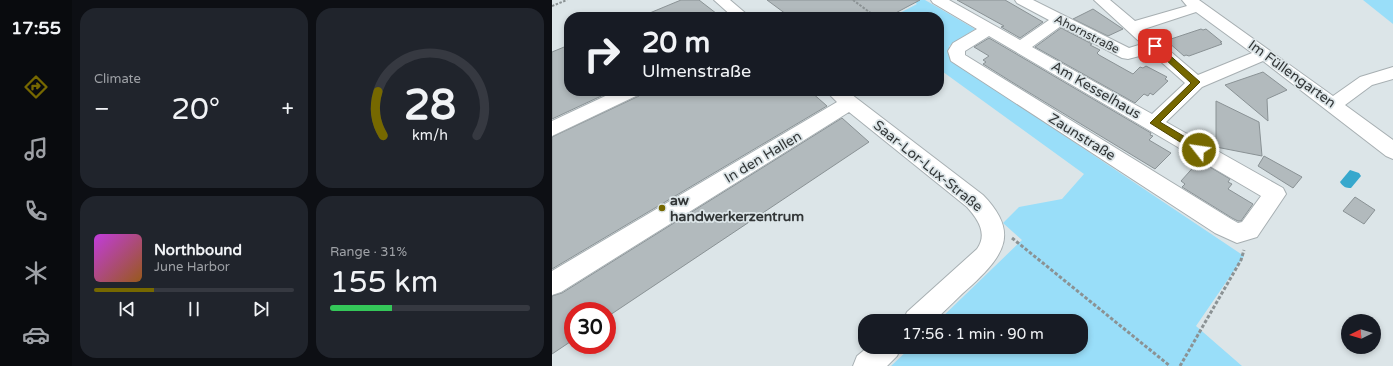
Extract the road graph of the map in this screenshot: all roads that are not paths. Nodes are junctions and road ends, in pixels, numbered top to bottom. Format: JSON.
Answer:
{"nodes":[{"id":1,"x":720,"y":0,"type":"edge"},
{"id":2,"x":938,"y":0,"type":"edge"},
{"id":3,"x":1022,"y":0,"type":"edge"},
{"id":4,"x":1101,"y":0,"type":"edge"},
{"id":5,"x":1193,"y":3,"type":"edge"},
{"id":6,"x":736,"y":12,"type":"edge"},
{"id":7,"x":1060,"y":20,"type":"junction"},
{"id":8,"x":1133,"y":28,"type":"junction"},
{"id":9,"x":989,"y":30,"type":"junction"},
{"id":10,"x":1155,"y":46,"type":"junction"},
{"id":11,"x":1021,"y":47,"type":"junction"},
{"id":12,"x":1265,"y":54,"type":"junction"},
{"id":13,"x":1393,"y":73,"type":"edge"},
{"id":14,"x":1196,"y":82,"type":"junction"},
{"id":15,"x":622,"y":96,"type":"edge"},
{"id":16,"x":842,"y":97,"type":"edge"},
{"id":17,"x":1333,"y":105,"type":"junction"},
{"id":18,"x":1154,"y":123,"type":"junction"},
{"id":19,"x":552,"y":130,"type":"edge"},
{"id":20,"x":1393,"y":150,"type":"edge"},
{"id":21,"x":1275,"y":194,"type":"joint"},
{"id":22,"x":552,"y":284,"type":"edge"},
{"id":23,"x":924,"y":314,"type":"edge"},
{"id":24,"x":880,"y":354,"type":"edge"},
{"id":25,"x":867,"y":366,"type":"edge"}],
"edges":[{"from":1,"to":6,"type":"street"},
{"from":2,"to":9,"type":"street","name":"Am Kesselhaus"},
{"from":3,"to":7,"type":"street","name":"Ahornstraße"},
{"from":4,"to":8,"type":"street"},
{"from":5,"to":8,"type":"street"},
{"from":5,"to":12,"type":"street","name":"Im Füllengarten"},
{"from":7,"to":10,"type":"street","name":"Ahornstraße"},
{"from":7,"to":11,"type":"street"},
{"from":8,"to":10,"type":"street"},
{"from":9,"to":11,"type":"street","name":"Am Kesselhaus"},
{"from":9,"to":21,"type":"street","name":"Zaunstraße"},
{"from":10,"to":14,"type":"street"},
{"from":11,"to":18,"type":"street","name":"Am Kesselhaus"},
{"from":12,"to":14,"type":"street"},
{"from":12,"to":17,"type":"street","name":"Im Füllengarten"},
{"from":13,"to":17,"type":"street"},
{"from":14,"to":18,"type":"street"},
{"from":15,"to":19,"type":"street"},
{"from":16,"to":22,"type":"street","name":"In den Hallen"},
{"from":16,"to":23,"type":"street","name":"Saar-Lor-Lux-Straße"},
{"from":17,"to":20,"type":"street","name":"Im Füllengarten"},
{"from":18,"to":21,"type":"street","name":"Am Kesselhaus"},
{"from":24,"to":25,"type":"street"}]}
